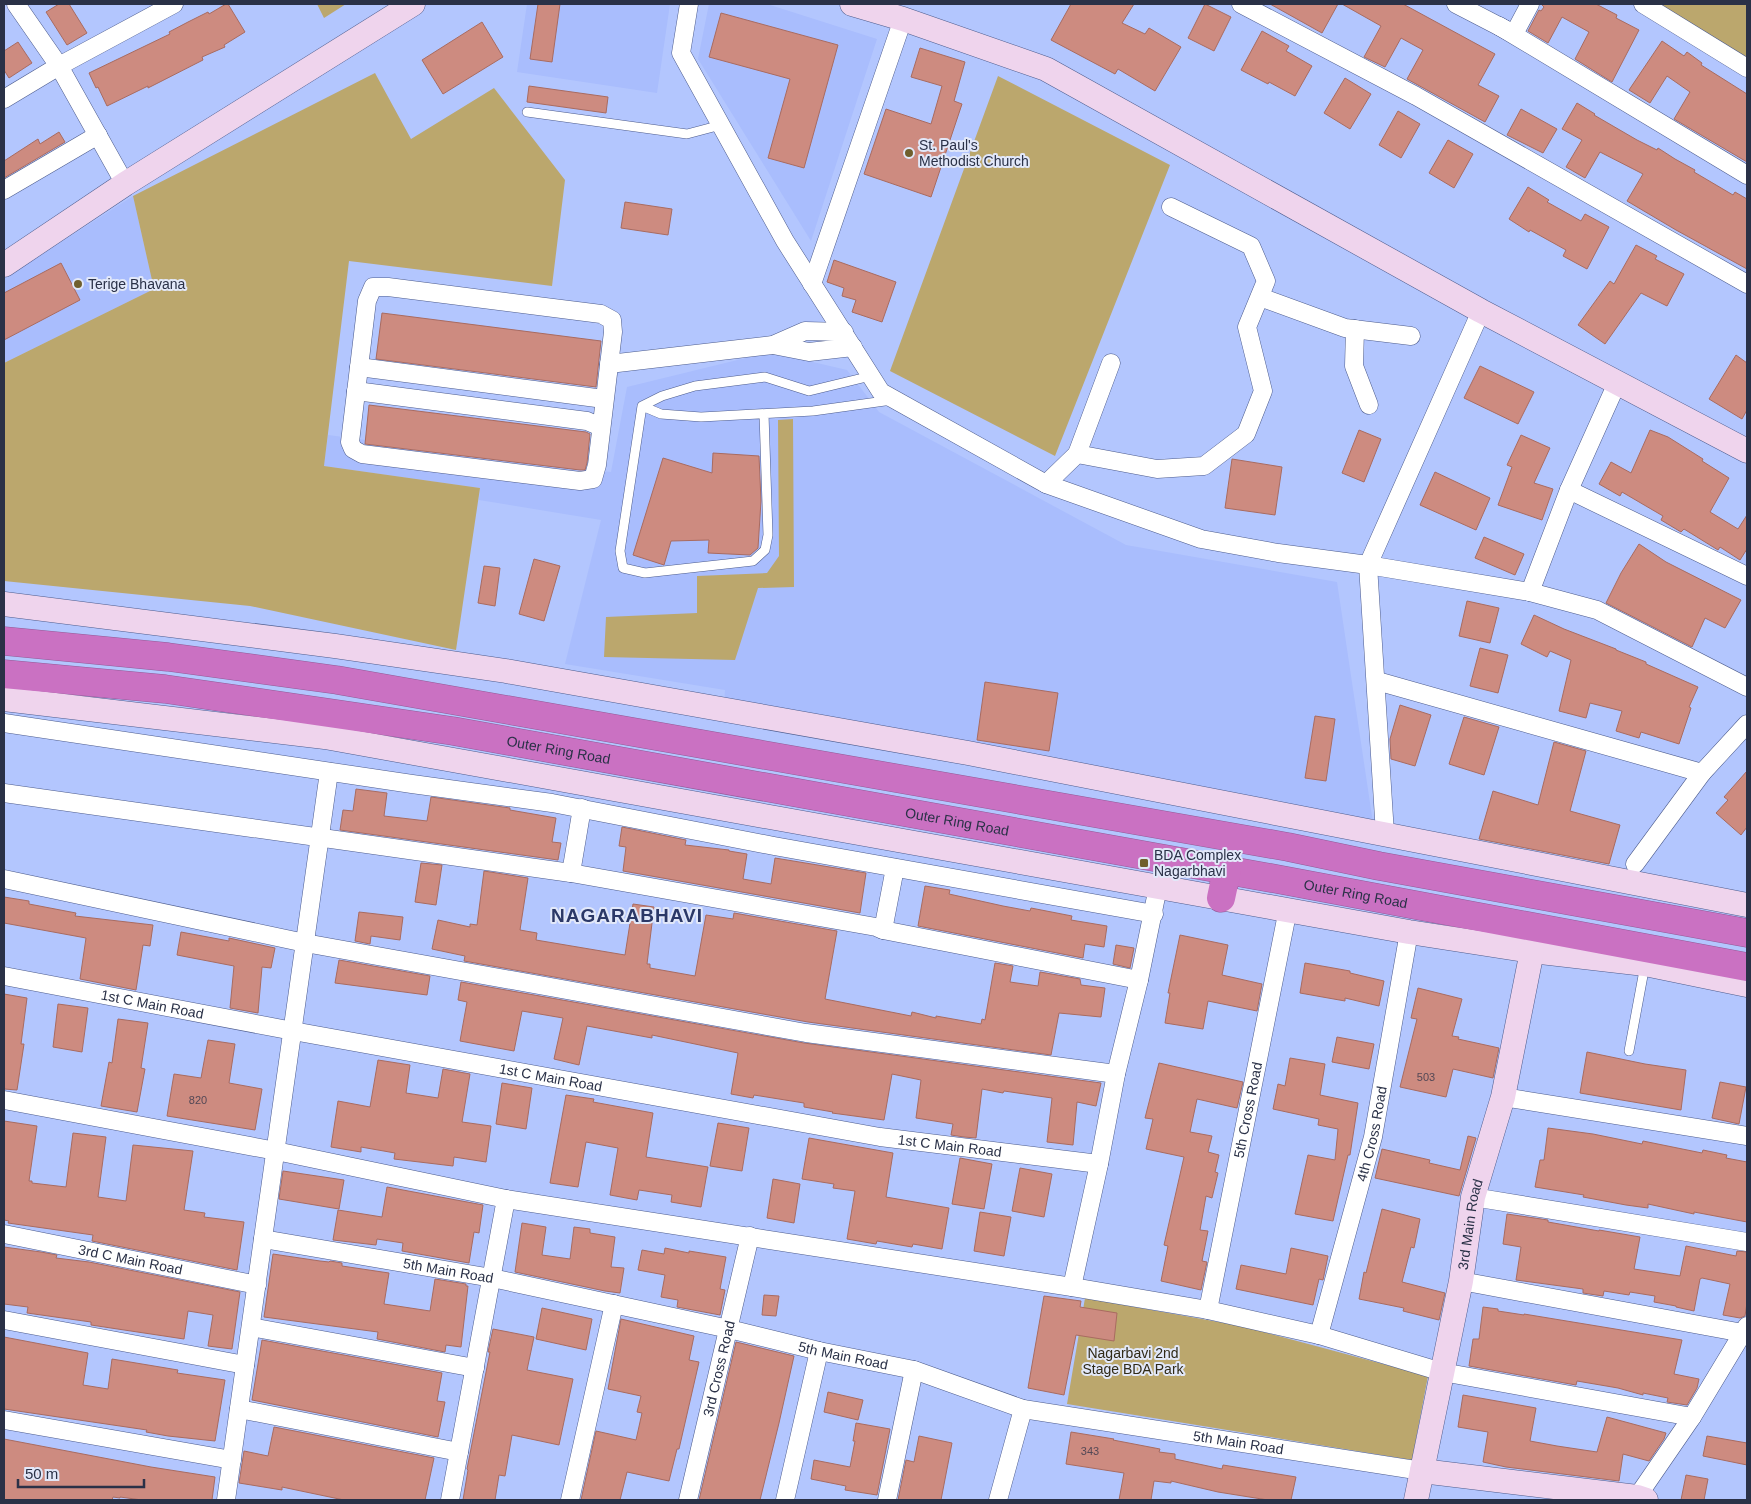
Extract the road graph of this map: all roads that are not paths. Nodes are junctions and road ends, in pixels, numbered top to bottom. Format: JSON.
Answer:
{"nodes":[{"id":1,"x":16,"y":4,"type":"edge"},
{"id":2,"x":174,"y":4,"type":"edge"},
{"id":3,"x":413,"y":4,"type":"edge"},
{"id":4,"x":689,"y":4,"type":"edge"},
{"id":5,"x":852,"y":4,"type":"edge"},
{"id":6,"x":1241,"y":4,"type":"edge"},
{"id":7,"x":1456,"y":4,"type":"edge"},
{"id":8,"x":1530,"y":4,"type":"edge"},
{"id":9,"x":1643,"y":4,"type":"edge"},
{"id":10,"x":903,"y":19,"type":"junction"},
{"id":11,"x":1500,"y":26,"type":"junction"},
{"id":12,"x":59,"y":66,"type":"junction"},
{"id":13,"x":1747,"y":68,"type":"edge"},
{"id":14,"x":4,"y":99,"type":"edge"},
{"id":15,"x":527,"y":112,"type":"dead end"},
{"id":16,"x":721,"y":126,"type":"junction"},
{"id":17,"x":98,"y":135,"type":"junction"},
{"id":18,"x":1747,"y":175,"type":"edge"},
{"id":19,"x":124,"y":184,"type":"junction"},
{"id":20,"x":4,"y":190,"type":"edge"},
{"id":21,"x":1171,"y":207,"type":"dead end"},
{"id":22,"x":4,"y":265,"type":"edge"},
{"id":23,"x":812,"y":284,"type":"junction"},
{"id":24,"x":1747,"y":284,"type":"edge"},
{"id":25,"x":1260,"y":297,"type":"junction"},
{"id":26,"x":1481,"y":310,"type":"junction"},
{"id":27,"x":1355,"y":329,"type":"junction"},
{"id":28,"x":844,"y":332,"type":"junction"},
{"id":29,"x":1411,"y":336,"type":"dead end"},
{"id":30,"x":773,"y":345,"type":"junction"},
{"id":31,"x":853,"y":347,"type":"junction"},
{"id":32,"x":1111,"y":363,"type":"dead end"},
{"id":33,"x":609,"y":364,"type":"junction"},
{"id":34,"x":359,"y":367,"type":"junction"},
{"id":35,"x":871,"y":376,"type":"junction"},
{"id":36,"x":1617,"y":383,"type":"junction"},
{"id":37,"x":356,"y":391,"type":"junction"},
{"id":38,"x":604,"y":399,"type":"junction"},
{"id":39,"x":894,"y":399,"type":"junction"},
{"id":40,"x":1369,"y":405,"type":"dead end"},
{"id":41,"x":642,"y":406,"type":"junction"},
{"id":42,"x":764,"y":414,"type":"junction"},
{"id":43,"x":600,"y":427,"type":"junction"},
{"id":44,"x":1747,"y":451,"type":"edge"},
{"id":45,"x":1077,"y":454,"type":"junction"},
{"id":46,"x":1046,"y":484,"type":"junction"},
{"id":47,"x":1569,"y":490,"type":"junction"},
{"id":48,"x":1368,"y":565,"type":"junction"},
{"id":49,"x":1747,"y":576,"type":"edge"},
{"id":50,"x":1530,"y":592,"type":"junction"},
{"id":51,"x":4,"y":604,"type":"edge"},
{"id":52,"x":4,"y":641,"type":"edge"},
{"id":53,"x":4,"y":674,"type":"edge"},
{"id":54,"x":1376,"y":681,"type":"junction"},
{"id":55,"x":1747,"y":687,"type":"edge"},
{"id":56,"x":4,"y":699,"type":"edge"},
{"id":57,"x":4,"y":723,"type":"edge"},
{"id":58,"x":1747,"y":724,"type":"edge"},
{"id":59,"x":329,"y":772,"type":"junction"},
{"id":60,"x":1702,"y":773,"type":"junction"},
{"id":61,"x":4,"y":793,"type":"edge"},
{"id":62,"x":582,"y":808,"type":"junction"},
{"id":63,"x":1385,"y":834,"type":"junction"},
{"id":64,"x":320,"y":837,"type":"junction"},
{"id":65,"x":1635,"y":864,"type":"dead end"},
{"id":66,"x":895,"y":868,"type":"junction"},
{"id":67,"x":1226,"y":870,"type":"junction"},
{"id":68,"x":571,"y":873,"type":"junction"},
{"id":69,"x":4,"y":879,"type":"edge"},
{"id":70,"x":1158,"y":887,"type":"junction"},
{"id":71,"x":1222,"y":898,"type":"junction"},
{"id":72,"x":1747,"y":905,"type":"edge"},
{"id":73,"x":1288,"y":909,"type":"junction"},
{"id":74,"x":1154,"y":914,"type":"junction"},
{"id":75,"x":883,"y":930,"type":"junction"},
{"id":76,"x":1409,"y":932,"type":"junction"},
{"id":77,"x":1747,"y":933,"type":"edge"},
{"id":78,"x":305,"y":943,"type":"junction"},
{"id":79,"x":1532,"y":951,"type":"junction"},
{"id":80,"x":1645,"y":964,"type":"junction"},
{"id":81,"x":1747,"y":967,"type":"edge"},
{"id":82,"x":4,"y":976,"type":"edge"},
{"id":83,"x":1139,"y":980,"type":"junction"},
{"id":84,"x":1747,"y":985,"type":"edge"},
{"id":85,"x":293,"y":1030,"type":"junction"},
{"id":86,"x":1629,"y":1052,"type":"dead end"},
{"id":87,"x":1116,"y":1074,"type":"junction"},
{"id":88,"x":1503,"y":1097,"type":"junction"},
{"id":89,"x":4,"y":1100,"type":"edge"},
{"id":90,"x":1747,"y":1136,"type":"edge"},
{"id":91,"x":276,"y":1151,"type":"junction"},
{"id":92,"x":1099,"y":1164,"type":"junction"},
{"id":93,"x":1473,"y":1197,"type":"junction"},
{"id":94,"x":506,"y":1199,"type":"junction"},
{"id":95,"x":4,"y":1234,"type":"edge"},
{"id":96,"x":750,"y":1236,"type":"junction"},
{"id":97,"x":263,"y":1240,"type":"junction"},
{"id":98,"x":1747,"y":1242,"type":"edge"},
{"id":99,"x":492,"y":1278,"type":"junction"},
{"id":100,"x":1461,"y":1281,"type":"junction"},
{"id":101,"x":257,"y":1285,"type":"junction"},
{"id":102,"x":1072,"y":1287,"type":"junction"},
{"id":103,"x":614,"y":1304,"type":"junction"},
{"id":104,"x":1208,"y":1310,"type":"junction"},
{"id":105,"x":4,"y":1320,"type":"edge"},
{"id":106,"x":251,"y":1327,"type":"junction"},
{"id":107,"x":729,"y":1329,"type":"junction"},
{"id":108,"x":1745,"y":1330,"type":"edge"},
{"id":109,"x":1319,"y":1335,"type":"junction"},
{"id":110,"x":819,"y":1351,"type":"junction"},
{"id":111,"x":246,"y":1365,"type":"junction"},
{"id":112,"x":475,"y":1368,"type":"junction"},
{"id":113,"x":914,"y":1370,"type":"junction"},
{"id":114,"x":1442,"y":1372,"type":"junction"},
{"id":115,"x":239,"y":1409,"type":"junction"},
{"id":116,"x":1023,"y":1409,"type":"junction"},
{"id":117,"x":1692,"y":1417,"type":"junction"},
{"id":118,"x":4,"y":1420,"type":"edge"},
{"id":119,"x":459,"y":1452,"type":"junction"},
{"id":120,"x":232,"y":1460,"type":"junction"},
{"id":121,"x":1422,"y":1471,"type":"junction"},
{"id":122,"x":1641,"y":1499,"type":"edge"},
{"id":123,"x":228,"y":1500,"type":"edge"},
{"id":124,"x":450,"y":1500,"type":"edge"},
{"id":125,"x":570,"y":1500,"type":"edge"},
{"id":126,"x":688,"y":1500,"type":"edge"},
{"id":127,"x":785,"y":1500,"type":"edge"},
{"id":128,"x":887,"y":1500,"type":"edge"},
{"id":129,"x":998,"y":1500,"type":"edge"},
{"id":130,"x":1416,"y":1500,"type":"edge"}],
"edges":[{"from":1,"to":12,"type":"street"},
{"from":2,"to":12,"type":"street"},
{"from":3,"to":19,"type":"street"},
{"from":4,"to":16,"type":"street"},
{"from":5,"to":10,"type":"street"},
{"from":6,"to":24,"type":"street"},
{"from":7,"to":11,"type":"street"},
{"from":8,"to":11,"type":"street"},
{"from":9,"to":13,"type":"street"},
{"from":10,"to":23,"type":"street"},
{"from":10,"to":26,"type":"street"},
{"from":11,"to":18,"type":"street"},
{"from":12,"to":14,"type":"street"},
{"from":12,"to":17,"type":"street"},
{"from":15,"to":16,"type":"lane"},
{"from":16,"to":23,"type":"street"},
{"from":17,"to":19,"type":"street"},
{"from":17,"to":20,"type":"street"},
{"from":19,"to":22,"type":"street"},
{"from":21,"to":25,"type":"street"},
{"from":23,"to":28,"type":"street"},
{"from":25,"to":27,"type":"street"},
{"from":25,"to":45,"type":"street"},
{"from":26,"to":36,"type":"street"},
{"from":26,"to":48,"type":"street"},
{"from":27,"to":29,"type":"street"},
{"from":27,"to":40,"type":"street"},
{"from":28,"to":30,"type":"street"},
{"from":28,"to":31,"type":"street"},
{"from":30,"to":31,"type":"street"},
{"from":30,"to":33,"type":"street"},
{"from":31,"to":35,"type":"street"},
{"from":32,"to":45,"type":"street"},
{"from":33,"to":34,"type":"street"},
{"from":33,"to":38,"type":"street"},
{"from":34,"to":37,"type":"street"},
{"from":34,"to":38,"type":"street"},
{"from":35,"to":39,"type":"street"},
{"from":35,"to":41,"type":"lane"},
{"from":36,"to":44,"type":"street"},
{"from":36,"to":47,"type":"street"},
{"from":37,"to":43,"type":"street"},
{"from":37,"to":43,"type":"street"},
{"from":38,"to":43,"type":"street"},
{"from":39,"to":42,"type":"lane"},
{"from":39,"to":46,"type":"street"},
{"from":41,"to":42,"type":"lane"},
{"from":41,"to":42,"type":"lane"},
{"from":45,"to":46,"type":"street"},
{"from":46,"to":48,"type":"street"},
{"from":47,"to":49,"type":"street"},
{"from":47,"to":50,"type":"street"},
{"from":48,"to":50,"type":"street"},
{"from":48,"to":54,"type":"street"},
{"from":50,"to":55,"type":"street"},
{"from":51,"to":63,"type":"street"},
{"from":52,"to":77,"type":"highway"},
{"from":53,"to":67,"type":"highway","name":"Outer Ring Road"},
{"from":54,"to":60,"type":"street"},
{"from":54,"to":63,"type":"street"},
{"from":56,"to":70,"type":"street"},
{"from":57,"to":59,"type":"street"},
{"from":58,"to":60,"type":"street"},
{"from":59,"to":62,"type":"street"},
{"from":59,"to":64,"type":"street"},
{"from":60,"to":65,"type":"street"},
{"from":61,"to":64,"type":"street"},
{"from":62,"to":66,"type":"street"},
{"from":62,"to":68,"type":"street"},
{"from":63,"to":72,"type":"street"},
{"from":64,"to":68,"type":"street"},
{"from":64,"to":78,"type":"street"},
{"from":66,"to":74,"type":"street"},
{"from":66,"to":75,"type":"street"},
{"from":67,"to":71,"type":"highway"},
{"from":67,"to":81,"type":"highway","name":"Outer Ring Road"},
{"from":68,"to":75,"type":"street"},
{"from":69,"to":78,"type":"street"},
{"from":70,"to":71,"type":"street"},
{"from":70,"to":74,"type":"street"},
{"from":71,"to":73,"type":"street"},
{"from":73,"to":76,"type":"street"},
{"from":73,"to":104,"type":"street","name":"5th Cross Road"},
{"from":74,"to":83,"type":"street"},
{"from":75,"to":83,"type":"street"},
{"from":76,"to":79,"type":"street"},
{"from":76,"to":109,"type":"street","name":"4th Cross Road"},
{"from":78,"to":85,"type":"street"},
{"from":78,"to":87,"type":"street"},
{"from":79,"to":80,"type":"street"},
{"from":79,"to":88,"type":"street","name":"3rd Main Road"},
{"from":80,"to":84,"type":"street"},
{"from":80,"to":86,"type":"lane"},
{"from":82,"to":85,"type":"street","name":"1st C Main Road"},
{"from":83,"to":87,"type":"street"},
{"from":85,"to":91,"type":"street"},
{"from":85,"to":92,"type":"street","name":"1st C Main Road"},
{"from":87,"to":92,"type":"street"},
{"from":88,"to":90,"type":"street"},
{"from":88,"to":93,"type":"street","name":"3rd Main Road"},
{"from":89,"to":91,"type":"street"},
{"from":91,"to":94,"type":"street"},
{"from":91,"to":97,"type":"street"},
{"from":92,"to":102,"type":"street"},
{"from":93,"to":98,"type":"street"},
{"from":93,"to":100,"type":"street","name":"3rd Main Road"},
{"from":94,"to":96,"type":"street"},
{"from":94,"to":99,"type":"street"},
{"from":95,"to":101,"type":"street","name":"3rd C Main Road"},
{"from":96,"to":102,"type":"street"},
{"from":96,"to":107,"type":"street","name":"3rd Cross Road"},
{"from":97,"to":99,"type":"street","name":"5th Main Road"},
{"from":97,"to":101,"type":"street"},
{"from":99,"to":103,"type":"street","name":"5th Main Road"},
{"from":99,"to":112,"type":"street"},
{"from":100,"to":108,"type":"street"},
{"from":100,"to":114,"type":"street","name":"3rd Main Road"},
{"from":101,"to":106,"type":"street"},
{"from":102,"to":104,"type":"street"},
{"from":103,"to":107,"type":"street","name":"5th Main Road"},
{"from":103,"to":125,"type":"street"},
{"from":104,"to":109,"type":"street"},
{"from":105,"to":111,"type":"street"},
{"from":106,"to":111,"type":"street"},
{"from":106,"to":112,"type":"street"},
{"from":107,"to":110,"type":"street","name":"5th Main Road"},
{"from":107,"to":126,"type":"street","name":"3rd Cross Road"},
{"from":108,"to":117,"type":"street"},
{"from":109,"to":114,"type":"street"},
{"from":110,"to":113,"type":"street","name":"5th Main Road"},
{"from":110,"to":127,"type":"street"},
{"from":111,"to":115,"type":"street"},
{"from":112,"to":119,"type":"street"},
{"from":113,"to":116,"type":"street","name":"5th Main Road"},
{"from":113,"to":128,"type":"street"},
{"from":114,"to":117,"type":"street"},
{"from":114,"to":121,"type":"street","name":"3rd Main Road"},
{"from":115,"to":119,"type":"street"},
{"from":115,"to":120,"type":"street"},
{"from":116,"to":121,"type":"street","name":"5th Main Road"},
{"from":116,"to":129,"type":"street"},
{"from":117,"to":122,"type":"street"},
{"from":118,"to":120,"type":"street"},
{"from":119,"to":124,"type":"street"},
{"from":120,"to":123,"type":"street"},
{"from":121,"to":122,"type":"street"},
{"from":121,"to":130,"type":"street","name":"3rd Main Road"}]}
